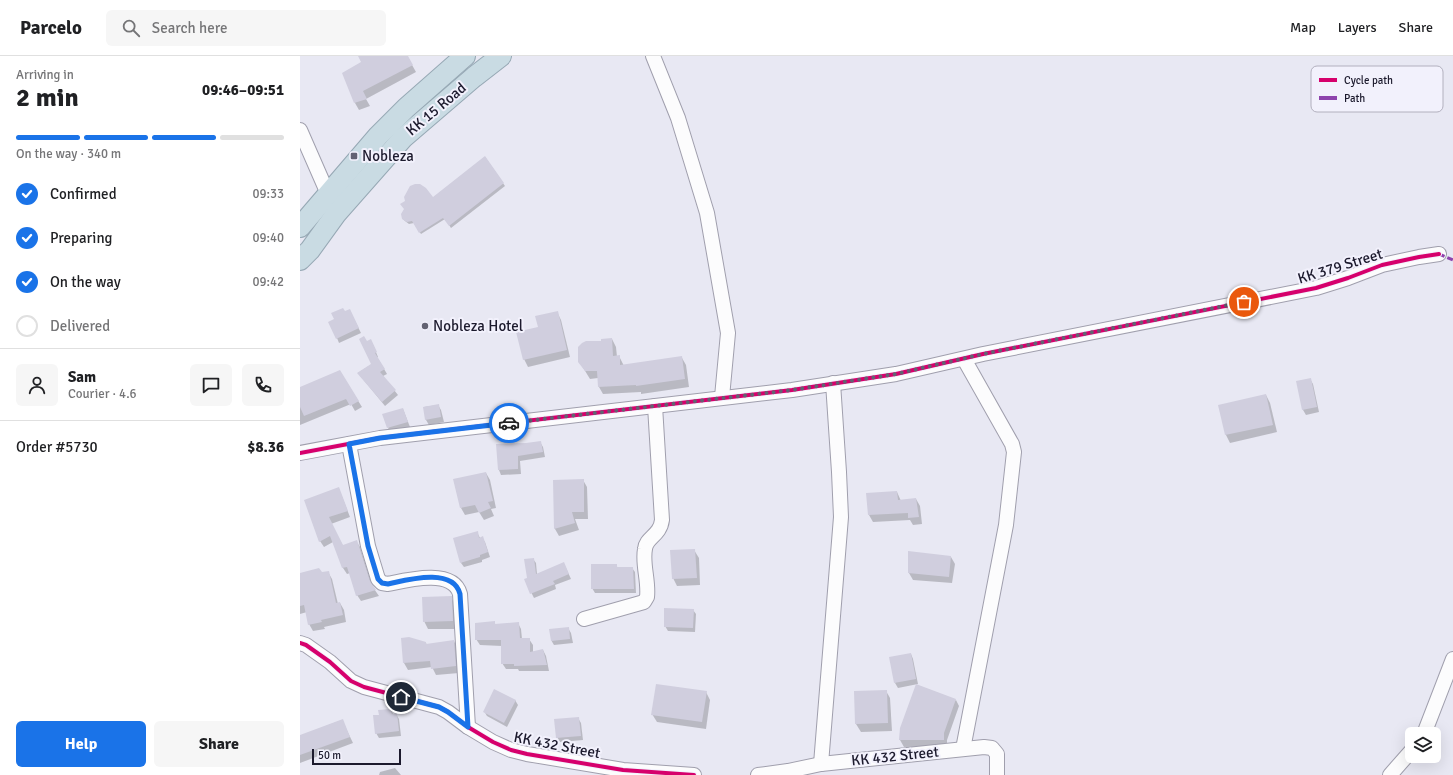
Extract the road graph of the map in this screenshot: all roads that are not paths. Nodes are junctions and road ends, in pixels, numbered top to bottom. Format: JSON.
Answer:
{"nodes":[{"id":1,"x":464,"y":56,"type":"edge"},
{"id":2,"x":501,"y":56,"type":"edge"},
{"id":3,"x":653,"y":56,"type":"edge"},
{"id":4,"x":300,"y":130,"type":"edge"},
{"id":5,"x":328,"y":194,"type":"junction"},
{"id":6,"x":300,"y":226,"type":"edge"},
{"id":7,"x":1439,"y":254,"type":"dead end"},
{"id":8,"x":300,"y":260,"type":"edge"},
{"id":9,"x":964,"y":359,"type":"junction"},
{"id":10,"x":833,"y":383,"type":"junction"},
{"id":11,"x":722,"y":397,"type":"junction"},
{"id":12,"x":655,"y":406,"type":"junction"},
{"id":13,"x":349,"y":444,"type":"junction"},
{"id":14,"x":300,"y":452,"type":"edge"},
{"id":15,"x":584,"y":619,"type":"dead end"},
{"id":16,"x":300,"y":643,"type":"edge"},
{"id":17,"x":1453,"y":659,"type":"edge"},
{"id":18,"x":468,"y":727,"type":"junction"},
{"id":19,"x":1427,"y":727,"type":"edge"},
{"id":20,"x":962,"y":749,"type":"junction"},
{"id":21,"x":1405,"y":758,"type":"edge"},
{"id":22,"x":821,"y":764,"type":"junction"},
{"id":23,"x":997,"y":769,"type":"edge"},
{"id":24,"x":623,"y":773,"type":"edge"},
{"id":25,"x":694,"y":775,"type":"edge"},
{"id":26,"x":758,"y":775,"type":"edge"},
{"id":27,"x":1390,"y":775,"type":"edge"}],
"edges":[{"from":1,"to":5,"type":"highway","name":"KK 15 Road"},
{"from":2,"to":8,"type":"highway","name":"KK 15 Road"},
{"from":3,"to":11,"type":"street"},
{"from":4,"to":5,"type":"street"},
{"from":5,"to":6,"type":"highway","name":"KK 15 Road"},
{"from":7,"to":9,"type":"street","name":"KK 379 Street"},
{"from":9,"to":10,"type":"street","name":"KK 379 Street"},
{"from":9,"to":20,"type":"street"},
{"from":10,"to":11,"type":"street","name":"KK 379 Street"},
{"from":10,"to":22,"type":"street"},
{"from":11,"to":12,"type":"street","name":"KK 379 Street"},
{"from":12,"to":13,"type":"street","name":"KK 379 Street"},
{"from":12,"to":15,"type":"street"},
{"from":13,"to":14,"type":"street","name":"KK 379 Street"},
{"from":13,"to":18,"type":"street"},
{"from":16,"to":18,"type":"street","name":"KK 432 Street"},
{"from":17,"to":19,"type":"street"},
{"from":18,"to":24,"type":"street","name":"KK 432 Street"},
{"from":20,"to":22,"type":"street","name":"KK 432 Street"},
{"from":20,"to":23,"type":"street","name":"KK 432 Street"},
{"from":21,"to":27,"type":"street"},
{"from":22,"to":26,"type":"street","name":"KK 432 Street"},
{"from":24,"to":25,"type":"street","name":"KK 432 Street"}]}
